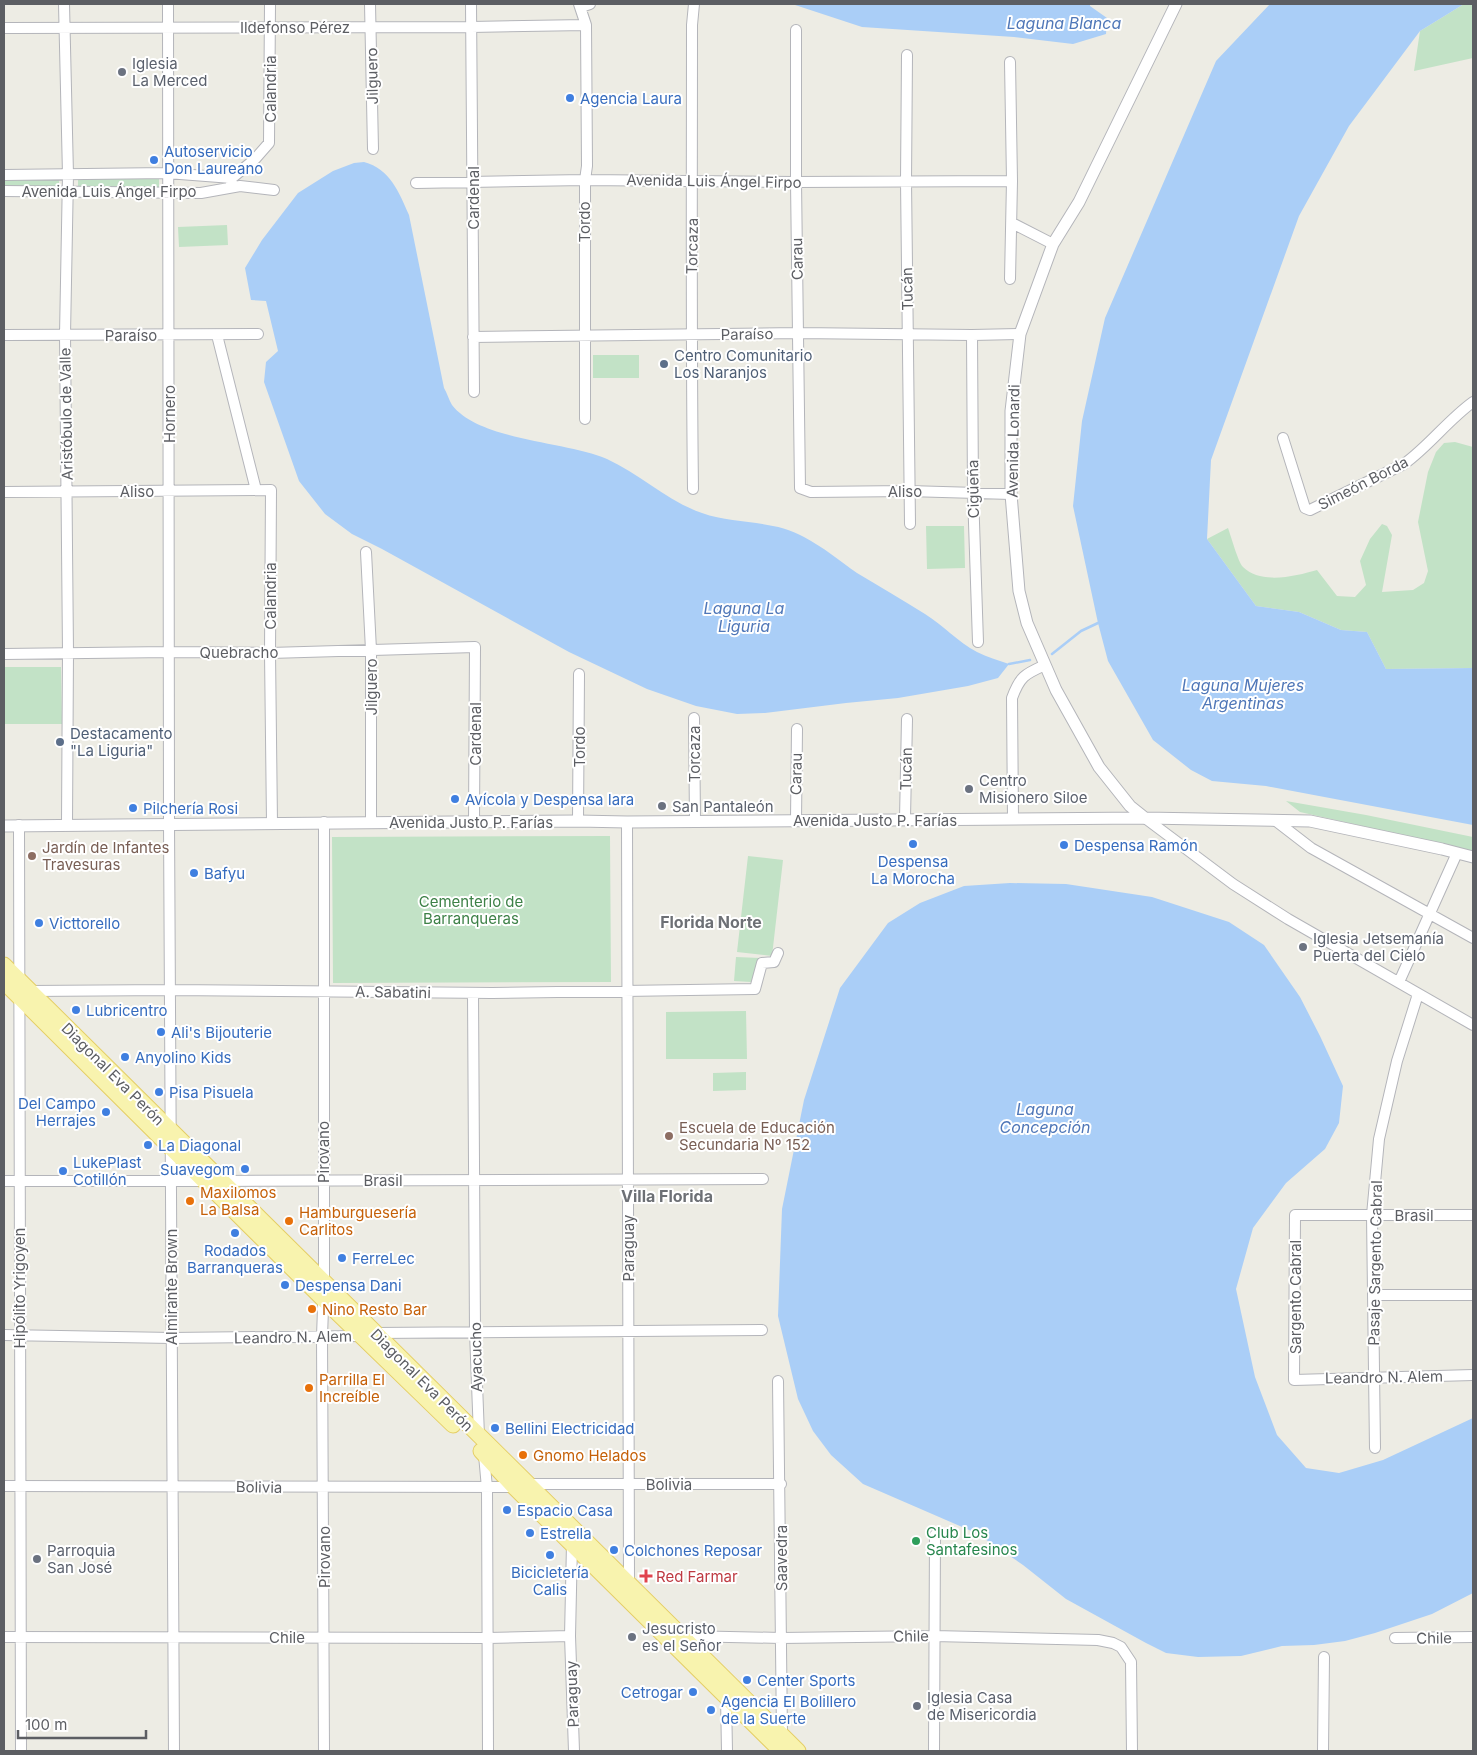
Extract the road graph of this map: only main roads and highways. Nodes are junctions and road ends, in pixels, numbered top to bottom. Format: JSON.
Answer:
{"nodes":[{"id":1,"x":4,"y":966,"type":"edge"},
{"id":2,"x":11,"y":981,"type":"edge"},
{"id":3,"x":214,"y":1181,"type":"junction"},
{"id":4,"x":368,"y":1334,"type":"junction"},
{"id":5,"x":521,"y":1485,"type":"junction"},
{"id":6,"x":781,"y":1751,"type":"edge"},
{"id":7,"x":798,"y":1751,"type":"edge"}],
"edges":[{"from":1,"to":2,"type":"main road","name":"Diagonal Eva Perón"},
{"from":2,"to":3,"type":"main road","name":"Diagonal Eva Perón"},
{"from":3,"to":4,"type":"main road","name":"Diagonal Eva Perón"},
{"from":3,"to":4,"type":"main road","name":"Diagonal Eva Perón"},
{"from":4,"to":5,"type":"main road","name":"Diagonal Eva Perón"},
{"from":4,"to":5,"type":"main road","name":"Diagonal Eva Perón"},
{"from":5,"to":6,"type":"main road","name":"Diagonal Eva Perón"},
{"from":5,"to":7,"type":"main road","name":"Diagonal Eva Perón"}]}
